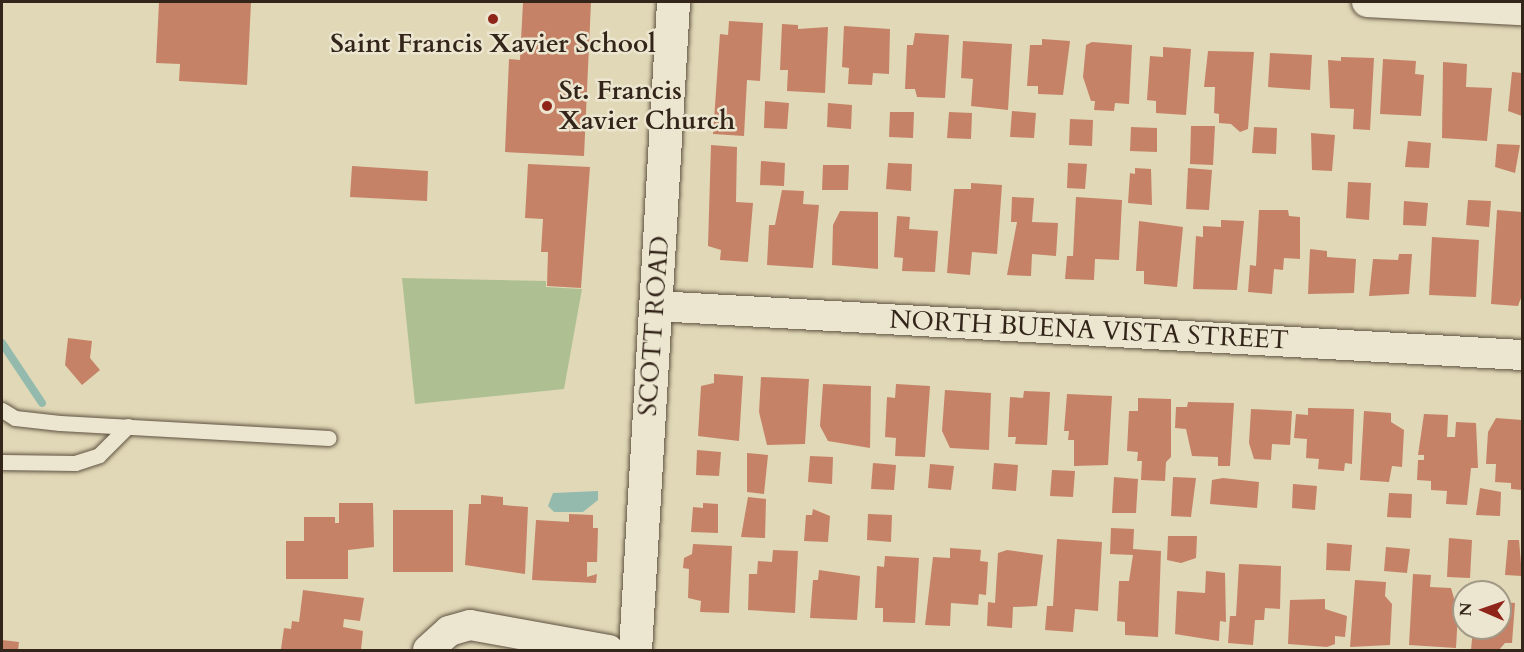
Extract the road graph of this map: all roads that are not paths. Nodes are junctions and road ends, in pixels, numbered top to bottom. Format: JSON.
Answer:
{"nodes":[{"id":1,"x":673,"y":2,"type":"edge"},
{"id":2,"x":1367,"y":2,"type":"edge"},
{"id":3,"x":1522,"y":10,"type":"edge"},
{"id":4,"x":656,"y":306,"type":"junction"},
{"id":5,"x":1522,"y":355,"type":"edge"},
{"id":6,"x":2,"y":410,"type":"edge"},
{"id":7,"x":128,"y":426,"type":"junction"},
{"id":8,"x":329,"y":438,"type":"dead end"},
{"id":9,"x":2,"y":462,"type":"edge"},
{"id":10,"x":428,"y":651,"type":"edge"},
{"id":11,"x":609,"y":651,"type":"edge"},
{"id":12,"x":635,"y":651,"type":"edge"}],
"edges":[{"from":1,"to":4,"type":"street","name":"SCOTT ROAD"},
{"from":2,"to":3,"type":"street"},
{"from":4,"to":5,"type":"street","name":"NORTH BUENA VISTA STREET"},
{"from":4,"to":12,"type":"street","name":"SCOTT ROAD"},
{"from":6,"to":7,"type":"lane"},
{"from":7,"to":8,"type":"lane"},
{"from":7,"to":9,"type":"lane"},
{"from":10,"to":11,"type":"street"}]}
